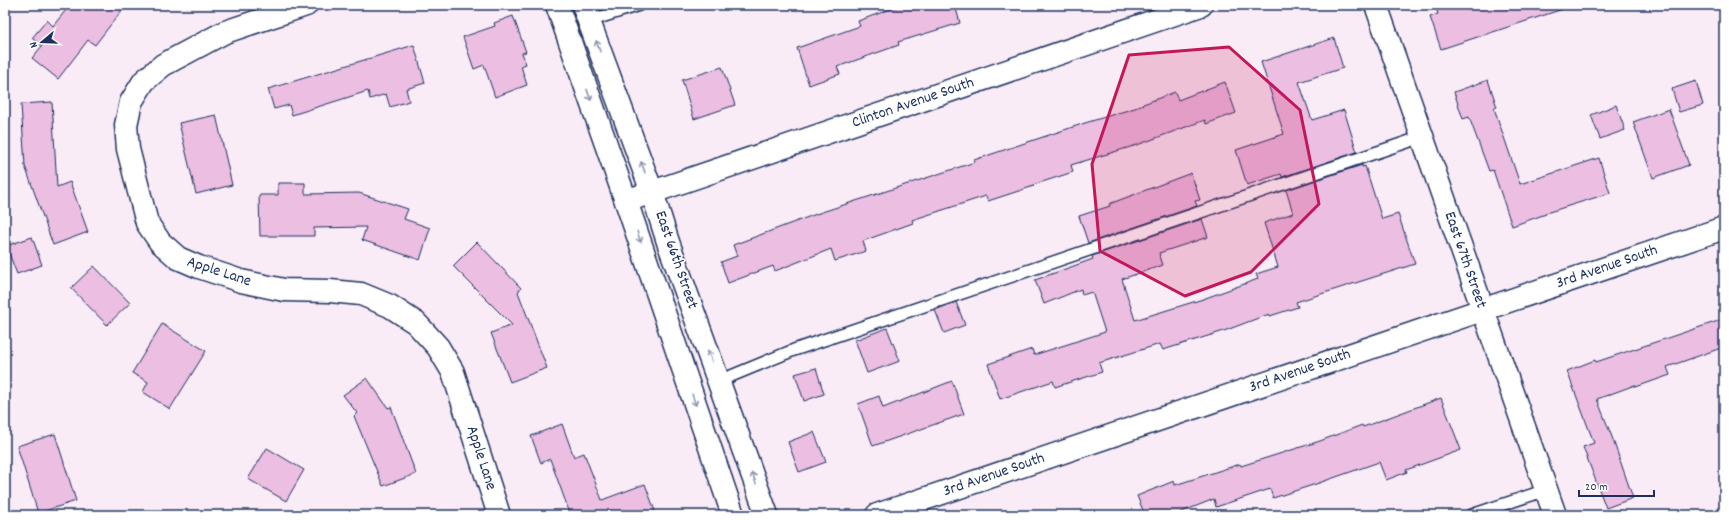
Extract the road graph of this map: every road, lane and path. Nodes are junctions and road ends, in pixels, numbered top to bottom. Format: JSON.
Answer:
{"nodes":[{"id":1,"x":306,"y":5,"type":"edge"},
{"id":2,"x":557,"y":5,"type":"edge"},
{"id":3,"x":638,"y":5,"type":"edge"},
{"id":4,"x":1201,"y":5,"type":"edge"},
{"id":5,"x":1376,"y":5,"type":"edge"},
{"id":6,"x":586,"y":13,"type":"edge"},
{"id":7,"x":1422,"y":137,"type":"junction"},
{"id":8,"x":652,"y":192,"type":"junction"},
{"id":9,"x":626,"y":200,"type":"junction"},
{"id":10,"x":1724,"y":228,"type":"edge"},
{"id":11,"x":1482,"y":310,"type":"junction"},
{"id":12,"x":719,"y":381,"type":"junction"},
{"id":13,"x":1546,"y":490,"type":"junction"},
{"id":14,"x":499,"y":515,"type":"edge"},
{"id":15,"x":733,"y":515,"type":"edge"},
{"id":16,"x":767,"y":515,"type":"edge"},
{"id":17,"x":877,"y":515,"type":"edge"},
{"id":18,"x":1472,"y":515,"type":"edge"},
{"id":19,"x":1555,"y":515,"type":"edge"}],
"edges":[{"from":1,"to":14,"type":"street","name":"Apple Lane"},
{"from":2,"to":9,"type":"street","name":"East 66th Street","one_way":true},
{"from":3,"to":6,"type":"lane"},
{"from":4,"to":8,"type":"street","name":"Clinton Avenue South"},
{"from":5,"to":7,"type":"street","name":"East 67th Street"},
{"from":8,"to":6,"type":"street","name":"East 66th Street","one_way":true},
{"from":7,"to":11,"type":"street","name":"East 67th Street"},
{"from":7,"to":12,"type":"lane"},
{"from":8,"to":9,"type":"street","name":"Clinton Avenue South"},
{"from":12,"to":8,"type":"street","name":"East 66th Street","one_way":true},
{"from":9,"to":15,"type":"street","name":"East 66th Street","one_way":true},
{"from":10,"to":11,"type":"street","name":"3rd Avenue South"},
{"from":11,"to":13,"type":"street","name":"East 67th Street"},
{"from":11,"to":17,"type":"street","name":"3rd Avenue South"},
{"from":16,"to":12,"type":"street","name":"East 66th Street","one_way":true},
{"from":13,"to":18,"type":"lane"},
{"from":13,"to":19,"type":"street","name":"East 67th Street"}]}
